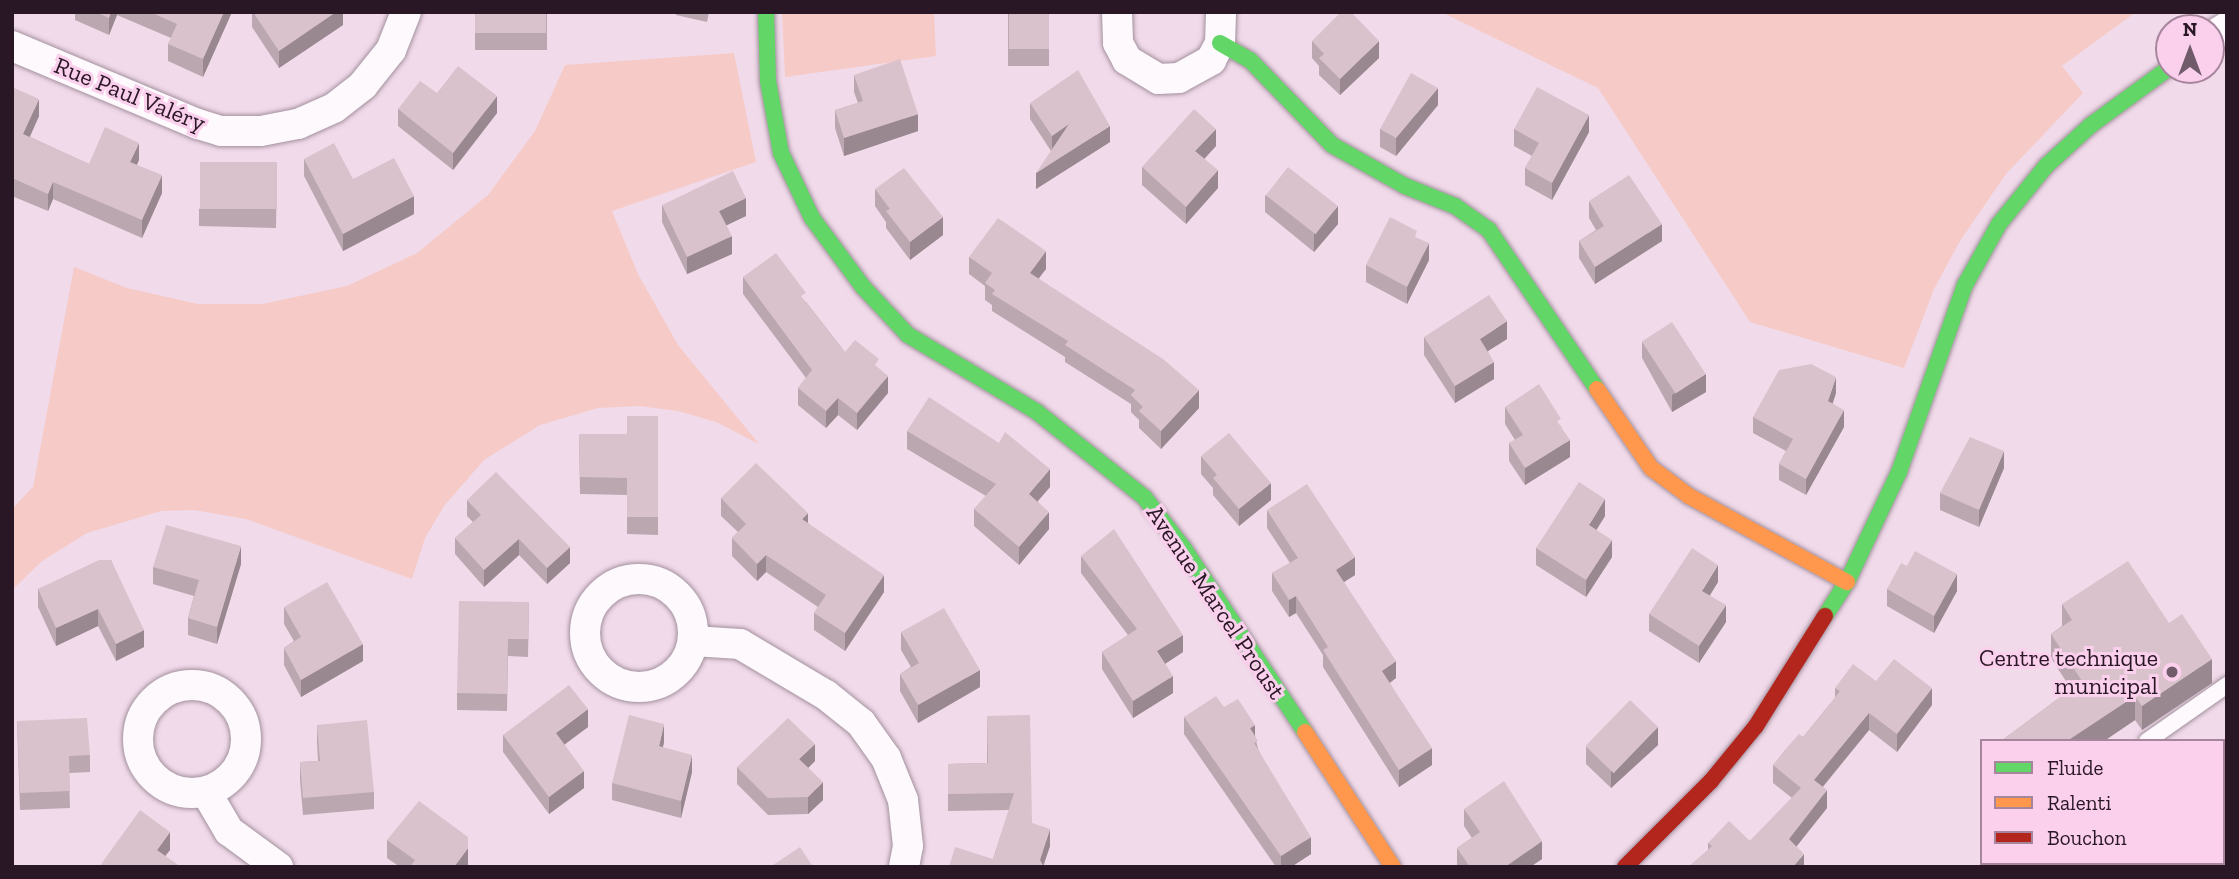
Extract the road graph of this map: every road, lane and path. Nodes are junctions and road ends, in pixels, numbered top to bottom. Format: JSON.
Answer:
{"nodes":[{"id":1,"x":406,"y":12,"type":"edge"},
{"id":2,"x":766,"y":12,"type":"edge"},
{"id":3,"x":1116,"y":12,"type":"edge"},
{"id":4,"x":1222,"y":12,"type":"edge"},
{"id":5,"x":1220,"y":43,"type":"junction"},
{"id":6,"x":12,"y":46,"type":"edge"},
{"id":7,"x":2155,"y":78,"type":"edge"},
{"id":8,"x":1847,"y":582,"type":"junction"},
{"id":9,"x":692,"y":641,"type":"dead end"},
{"id":10,"x":2227,"y":685,"type":"edge"},
{"id":11,"x":2150,"y":739,"type":"edge"},
{"id":12,"x":206,"y":792,"type":"dead end"},
{"id":13,"x":278,"y":867,"type":"edge"},
{"id":14,"x":904,"y":867,"type":"edge"},
{"id":15,"x":1393,"y":867,"type":"edge"},
{"id":16,"x":1625,"y":867,"type":"edge"}],
"edges":[{"from":1,"to":6,"type":"street","name":"Rue Paul Valéry"},
{"from":2,"to":15,"type":"street","name":"Avenue Marcel Proust"},
{"from":3,"to":5,"type":"street"},
{"from":4,"to":5,"type":"street"},
{"from":5,"to":8,"type":"street"},
{"from":7,"to":8,"type":"street"},
{"from":8,"to":16,"type":"street"},
{"from":9,"to":14,"type":"street"},
{"from":10,"to":11,"type":"lane"},
{"from":12,"to":13,"type":"street"}]}
